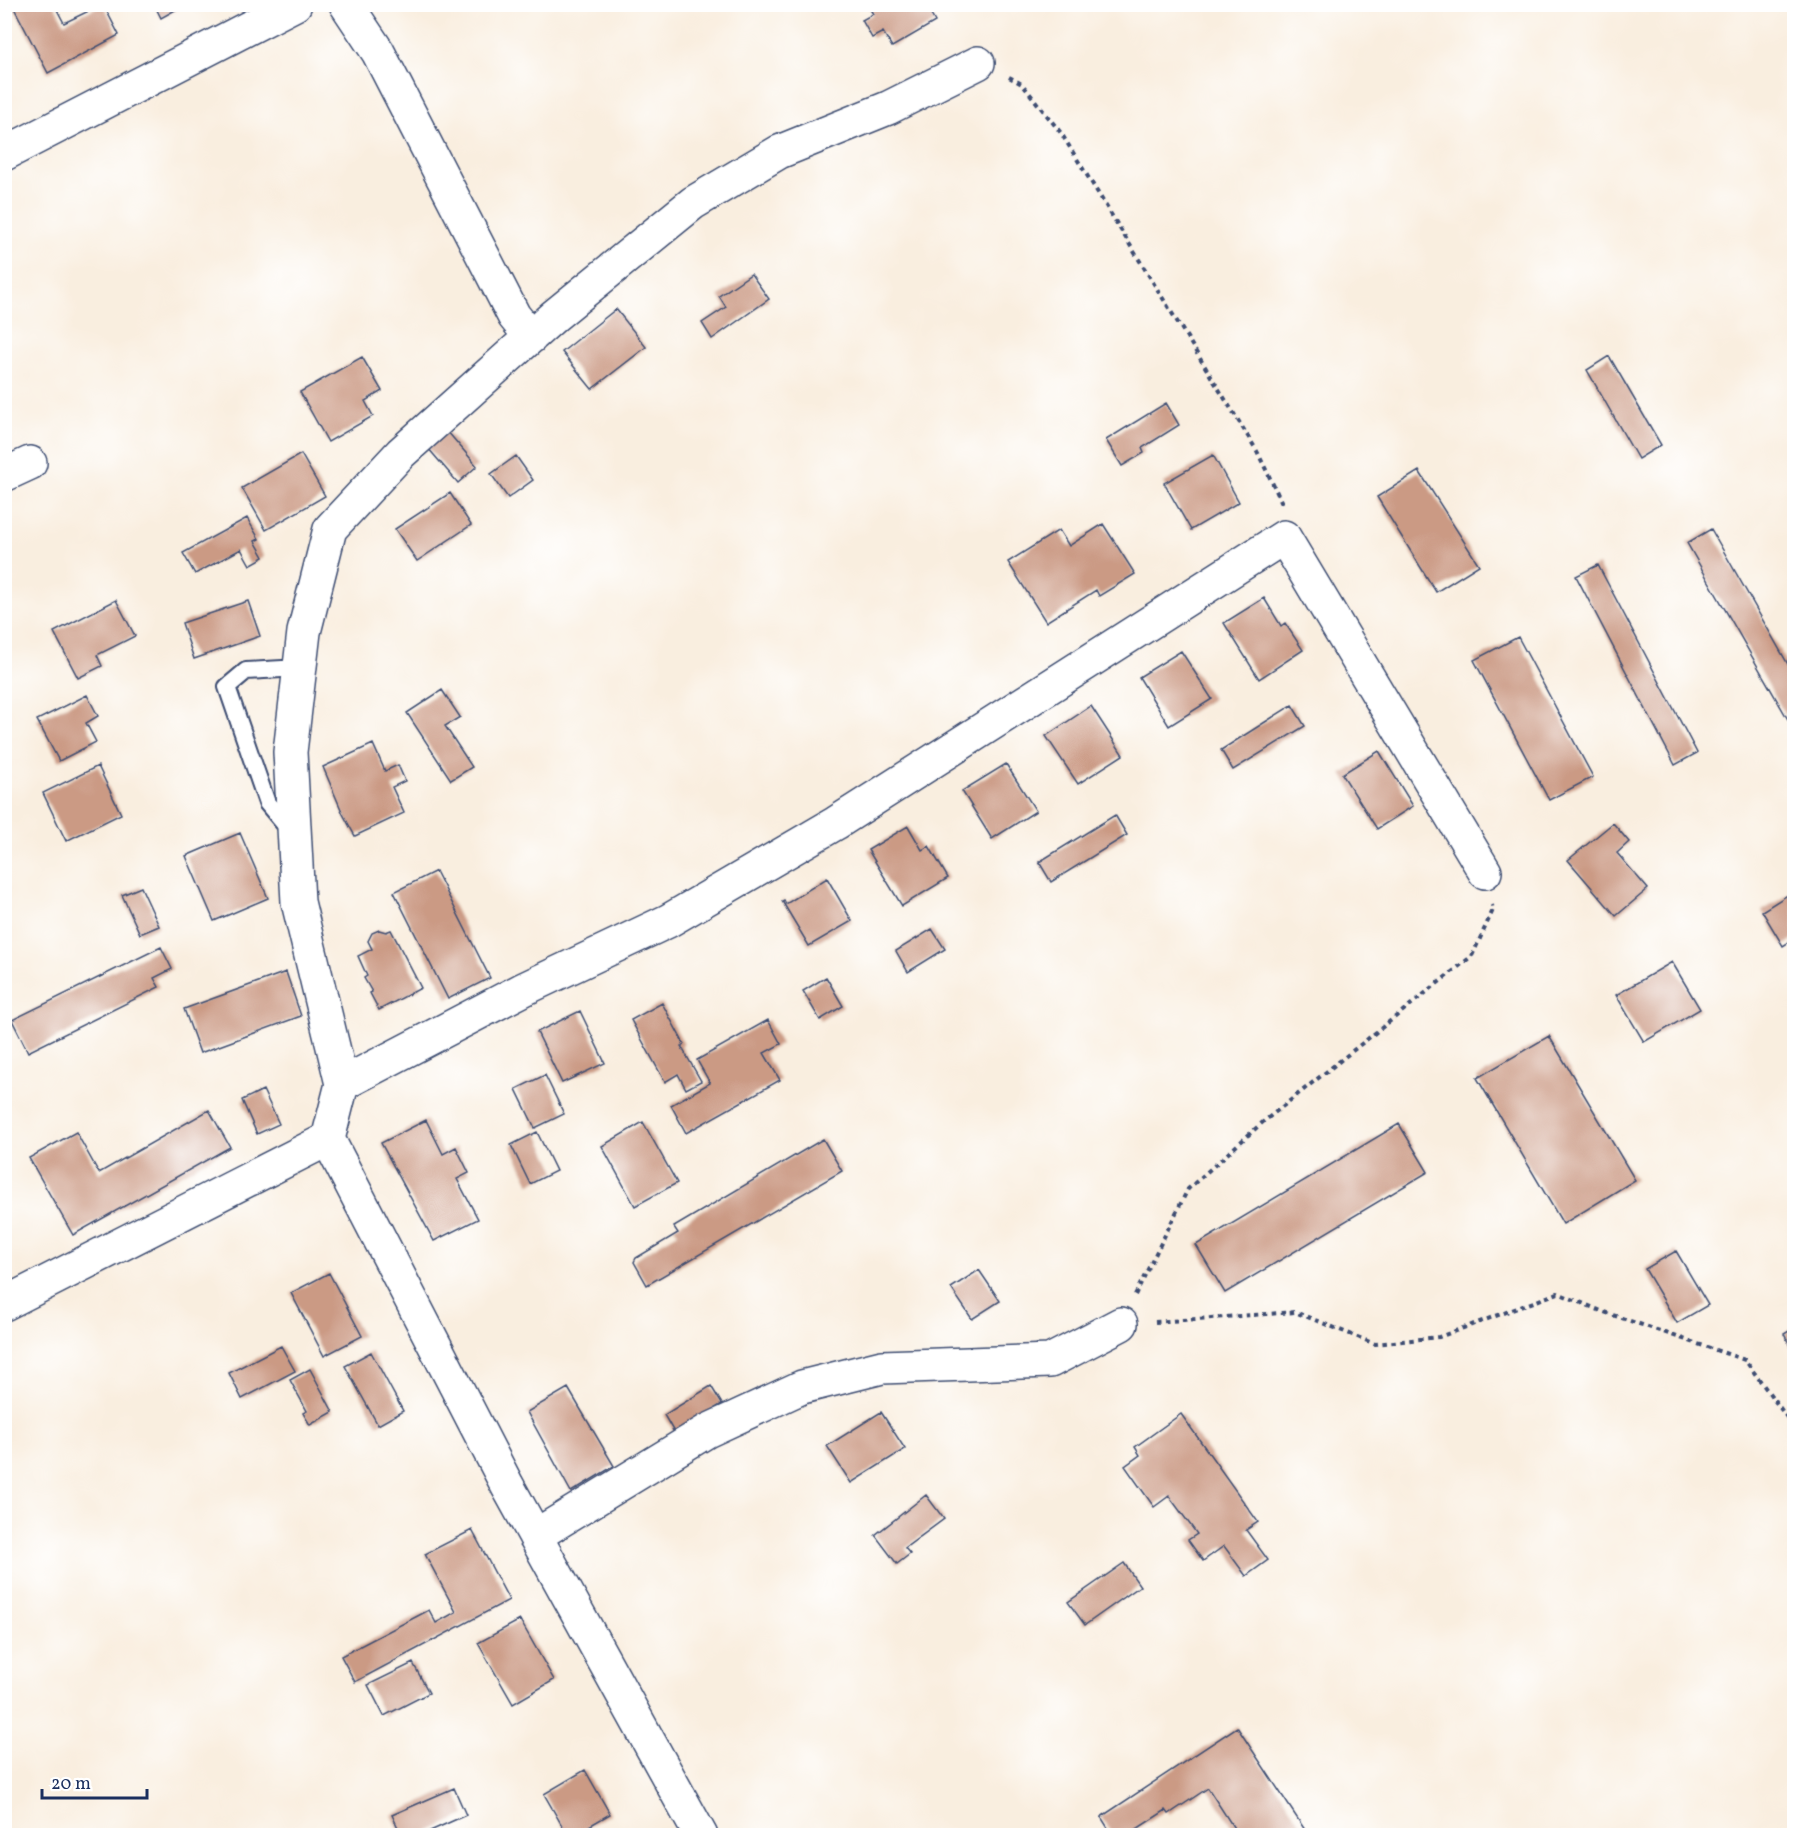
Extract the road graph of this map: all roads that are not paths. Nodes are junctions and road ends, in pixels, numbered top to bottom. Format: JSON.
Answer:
{"nodes":[{"id":1,"x":295,"y":4,"type":"edge"},
{"id":2,"x":346,"y":4,"type":"edge"},
{"id":3,"x":978,"y":63,"type":"road end"},
{"id":4,"x":4,"y":154,"type":"edge"},
{"id":5,"x":531,"y":337,"type":"junction"},
{"id":6,"x":300,"y":668,"type":"junction"},
{"id":7,"x":294,"y":836,"type":"junction"},
{"id":8,"x":1485,"y":872,"type":"road end"},
{"id":9,"x":342,"y":1084,"type":"junction"},
{"id":10,"x":328,"y":1139,"type":"junction"},
{"id":11,"x":4,"y":1304,"type":"edge"},
{"id":12,"x":1121,"y":1324,"type":"road end"},
{"id":13,"x":536,"y":1536,"type":"junction"},
{"id":14,"x":701,"y":1836,"type":"edge"}],
"edges":[{"from":1,"to":4,"type":"street"},
{"from":2,"to":5,"type":"street"},
{"from":3,"to":5,"type":"street"},
{"from":5,"to":6,"type":"street"},
{"from":6,"to":7,"type":"street"},
{"from":6,"to":7,"type":"lane"},
{"from":7,"to":9,"type":"street"},
{"from":8,"to":9,"type":"street"},
{"from":9,"to":10,"type":"street"},
{"from":10,"to":11,"type":"street"},
{"from":10,"to":13,"type":"street"},
{"from":12,"to":13,"type":"street"},
{"from":13,"to":14,"type":"street"}]}
